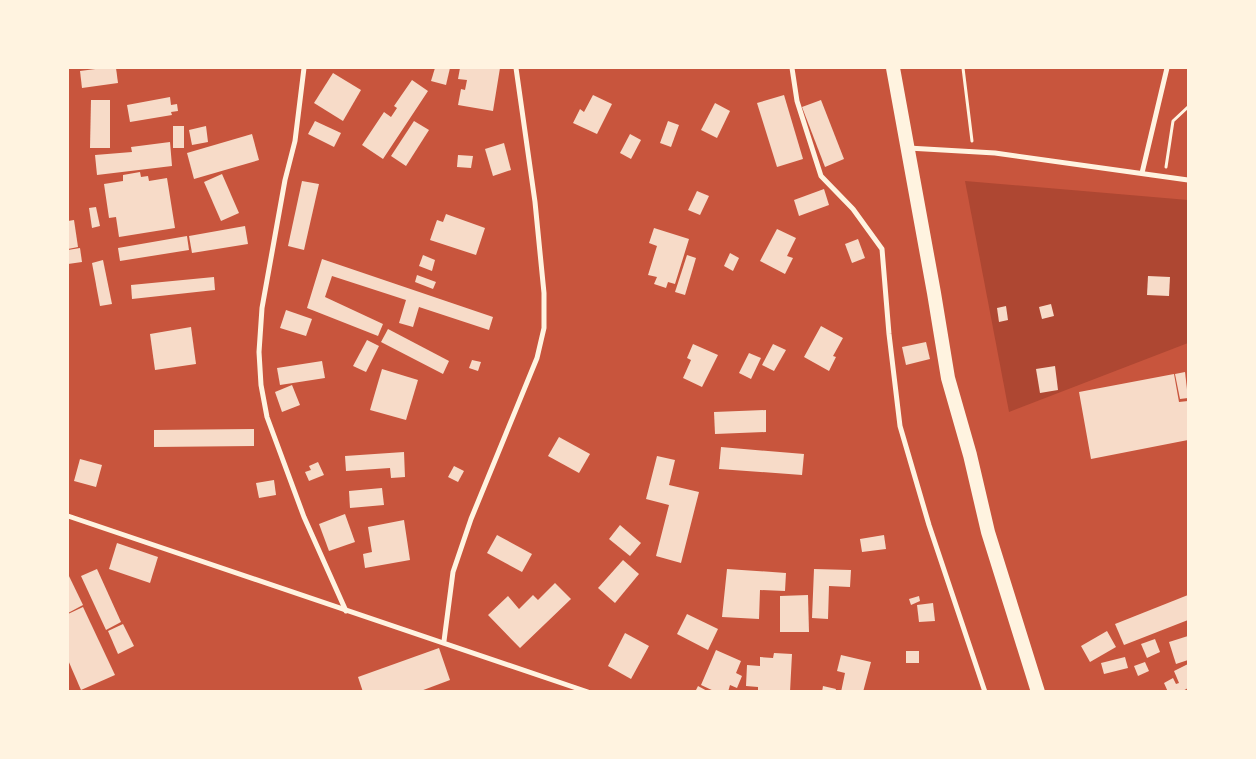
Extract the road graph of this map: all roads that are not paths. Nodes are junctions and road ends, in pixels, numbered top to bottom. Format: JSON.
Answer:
{"nodes":[{"id":1,"x":304,"y":68,"type":"edge"},
{"id":2,"x":516,"y":68,"type":"edge"},
{"id":3,"x":792,"y":68,"type":"edge"},
{"id":4,"x":893,"y":68,"type":"edge"},
{"id":5,"x":1166,"y":68,"type":"edge"},
{"id":6,"x":908,"y":148,"type":"junction"},
{"id":7,"x":1142,"y":173,"type":"junction"},
{"id":8,"x":1188,"y":180,"type":"edge"},
{"id":9,"x":68,"y":516,"type":"edge"},
{"id":10,"x":346,"y":611,"type":"junction"},
{"id":11,"x":444,"y":642,"type":"junction"},
{"id":12,"x":588,"y":692,"type":"edge"},
{"id":13,"x":985,"y":692,"type":"edge"},
{"id":14,"x":1038,"y":692,"type":"edge"}],
"edges":[{"from":1,"to":10,"type":"street"},
{"from":2,"to":11,"type":"street"},
{"from":3,"to":13,"type":"street"},
{"from":4,"to":6,"type":"highway"},
{"from":5,"to":7,"type":"street"},
{"from":6,"to":7,"type":"street"},
{"from":6,"to":14,"type":"highway"},
{"from":7,"to":8,"type":"street"},
{"from":9,"to":10,"type":"street"},
{"from":10,"to":11,"type":"street"},
{"from":11,"to":12,"type":"street"}]}
